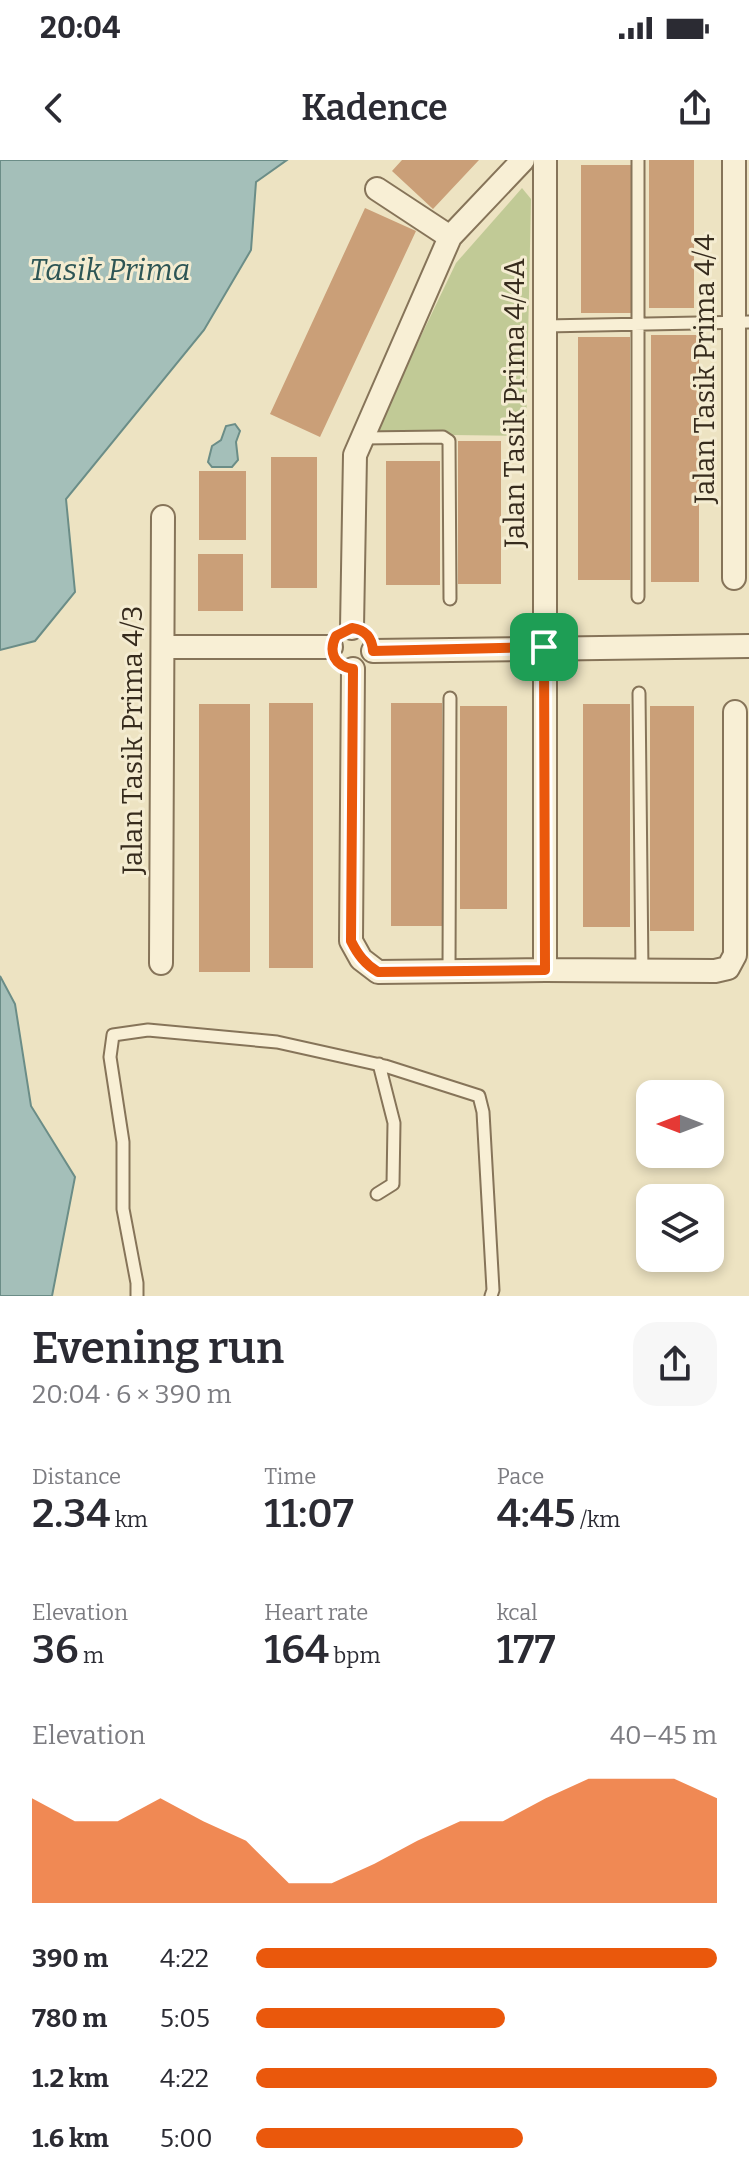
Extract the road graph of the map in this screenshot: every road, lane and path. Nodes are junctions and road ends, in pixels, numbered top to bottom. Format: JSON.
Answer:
{"nodes":[{"id":1,"x":523,"y":160,"type":"edge"},
{"id":2,"x":545,"y":160,"type":"edge"},
{"id":3,"x":638,"y":160,"type":"edge"},
{"id":4,"x":734,"y":160,"type":"edge"},
{"id":5,"x":377,"y":189,"type":"dead end"},
{"id":6,"x":450,"y":237,"type":"junction"},
{"id":7,"x":741,"y":322,"type":"edge"},
{"id":8,"x":638,"y":324,"type":"junction"},
{"id":9,"x":545,"y":326,"type":"junction"},
{"id":10,"x":362,"y":438,"type":"junction"},
{"id":11,"x":163,"y":517,"type":"dead end"},
{"id":12,"x":734,"y":578,"type":"dead end"},
{"id":13,"x":638,"y":597,"type":"dead end"},
{"id":14,"x":450,"y":599,"type":"dead end"},
{"id":15,"x":352,"y":628,"type":"junction"},
{"id":16,"x":749,"y":646,"type":"edge"},
{"id":17,"x":163,"y":647,"type":"junction"},
{"id":18,"x":331,"y":647,"type":"junction"},
{"id":19,"x":544,"y":647,"type":"junction"},
{"id":20,"x":373,"y":651,"type":"junction"},
{"id":21,"x":353,"y":669,"type":"junction"},
{"id":22,"x":639,"y":693,"type":"dead end"},
{"id":23,"x":450,"y":698,"type":"dead end"},
{"id":24,"x":735,"y":712,"type":"dead end"},
{"id":25,"x":161,"y":963,"type":"dead end"},
{"id":26,"x":449,"y":970,"type":"junction"},
{"id":27,"x":545,"y":970,"type":"junction"},
{"id":28,"x":642,"y":971,"type":"junction"},
{"id":29,"x":379,"y":1064,"type":"junction"},
{"id":30,"x":377,"y":1194,"type":"dead end"},
{"id":31,"x":137,"y":1296,"type":"edge"},
{"id":32,"x":491,"y":1296,"type":"edge"}],
"edges":[{"from":1,"to":6,"type":"street"},
{"from":2,"to":9,"type":"street","name":"Jalan Tasik Prima 4/4A"},
{"from":3,"to":8,"type":"lane"},
{"from":4,"to":7,"type":"street","name":"Jalan Tasik Prima 4/4"},
{"from":5,"to":6,"type":"street"},
{"from":6,"to":10,"type":"street"},
{"from":7,"to":8,"type":"lane"},
{"from":7,"to":12,"type":"street","name":"Jalan Tasik Prima 4/4"},
{"from":8,"to":9,"type":"lane"},
{"from":8,"to":13,"type":"lane"},
{"from":9,"to":19,"type":"street","name":"Jalan Tasik Prima 4/4A"},
{"from":10,"to":14,"type":"lane"},
{"from":10,"to":15,"type":"street"},
{"from":11,"to":17,"type":"street","name":"Jalan Tasik Prima 4/3"},
{"from":15,"to":18,"type":"street"},
{"from":15,"to":20,"type":"street"},
{"from":16,"to":19,"type":"street"},
{"from":17,"to":18,"type":"street"},
{"from":17,"to":25,"type":"street","name":"Jalan Tasik Prima 4/3"},
{"from":18,"to":21,"type":"street"},
{"from":19,"to":20,"type":"street"},
{"from":19,"to":27,"type":"street","name":"Jalan Tasik Prima 4/4A"},
{"from":20,"to":21,"type":"street"},
{"from":21,"to":26,"type":"street"},
{"from":22,"to":28,"type":"lane"},
{"from":23,"to":26,"type":"lane"},
{"from":24,"to":28,"type":"street"},
{"from":26,"to":27,"type":"street"},
{"from":27,"to":28,"type":"street"},
{"from":29,"to":30,"type":"lane"},
{"from":29,"to":31,"type":"lane"},
{"from":29,"to":32,"type":"lane"}]}
